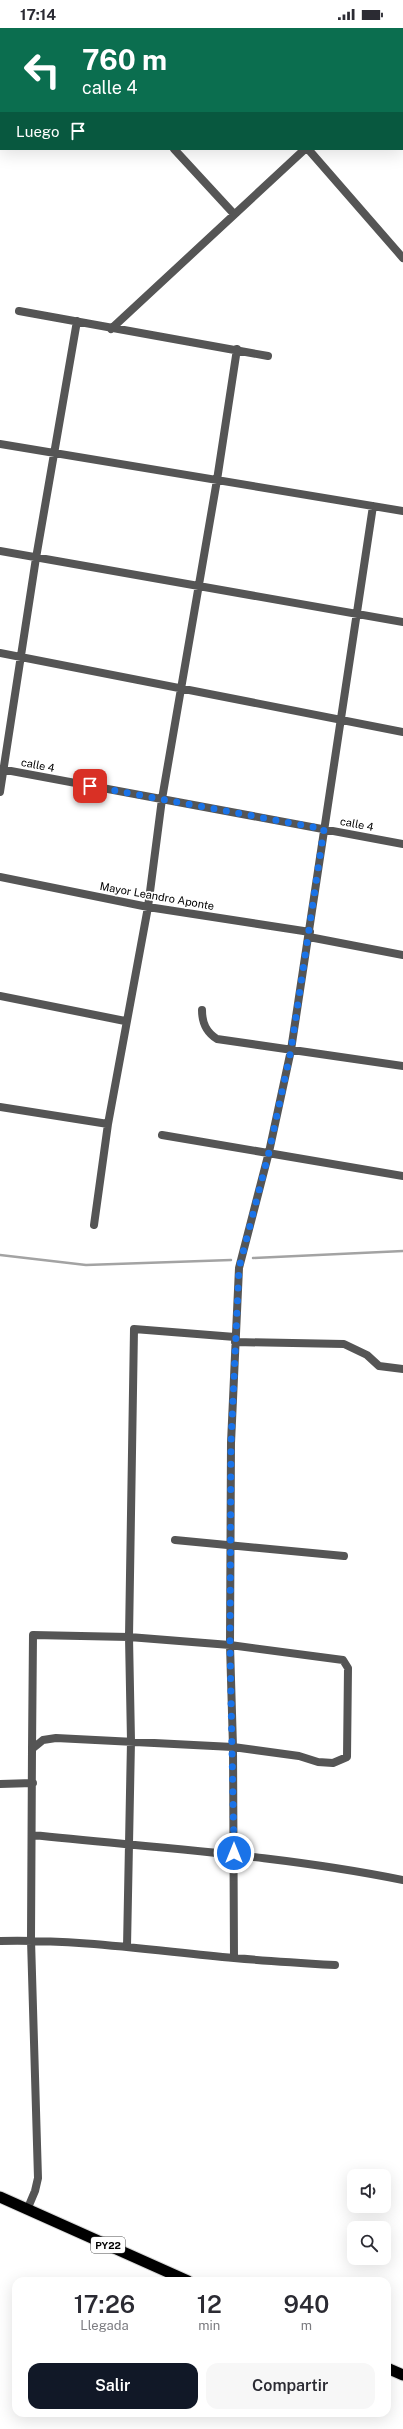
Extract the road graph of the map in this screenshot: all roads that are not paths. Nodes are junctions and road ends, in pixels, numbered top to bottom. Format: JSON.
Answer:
{"nodes":[{"id":1,"x":175,"y":150,"type":"edge"},
{"id":2,"x":304,"y":150,"type":"edge"},
{"id":3,"x":309,"y":150,"type":"edge"},
{"id":4,"x":234,"y":214,"type":"junction"},
{"id":5,"x":403,"y":258,"type":"edge"},
{"id":6,"x":19,"y":311,"type":"dead end"},
{"id":7,"x":77,"y":321,"type":"junction"},
{"id":8,"x":111,"y":329,"type":"junction"},
{"id":9,"x":237,"y":349,"type":"junction"},
{"id":10,"x":268,"y":356,"type":"dead end"},
{"id":11,"x":0,"y":444,"type":"edge"},
{"id":12,"x":55,"y":453,"type":"junction"},
{"id":13,"x":217,"y":480,"type":"junction"},
{"id":14,"x":373,"y":506,"type":"junction"},
{"id":15,"x":403,"y":511,"type":"edge"},
{"id":16,"x":0,"y":551,"type":"edge"},
{"id":17,"x":36,"y":558,"type":"junction"},
{"id":18,"x":198,"y":586,"type":"junction"},
{"id":19,"x":355,"y":614,"type":"junction"},
{"id":20,"x":403,"y":622,"type":"edge"},
{"id":21,"x":0,"y":653,"type":"edge"},
{"id":22,"x":21,"y":656,"type":"junction"},
{"id":23,"x":181,"y":690,"type":"junction"},
{"id":24,"x":342,"y":721,"type":"junction"},
{"id":25,"x":403,"y":732,"type":"edge"},
{"id":26,"x":2,"y":769,"type":"edge"},
{"id":27,"x":0,"y":792,"type":"edge"},
{"id":28,"x":162,"y":799,"type":"junction"},
{"id":29,"x":324,"y":829,"type":"junction"},
{"id":30,"x":403,"y":844,"type":"edge"},
{"id":31,"x":0,"y":878,"type":"edge"},
{"id":32,"x":148,"y":907,"type":"junction"},
{"id":33,"x":310,"y":934,"type":"junction"},
{"id":34,"x":403,"y":955,"type":"edge"},
{"id":35,"x":0,"y":996,"type":"edge"},
{"id":36,"x":202,"y":1010,"type":"dead end"},
{"id":37,"x":125,"y":1021,"type":"junction"},
{"id":38,"x":291,"y":1050,"type":"junction"},
{"id":39,"x":403,"y":1066,"type":"edge"},
{"id":40,"x":0,"y":1107,"type":"edge"},
{"id":41,"x":108,"y":1124,"type":"junction"},
{"id":42,"x":162,"y":1135,"type":"dead end"},
{"id":43,"x":269,"y":1152,"type":"junction"},
{"id":44,"x":403,"y":1176,"type":"edge"},
{"id":45,"x":94,"y":1225,"type":"dead end"},
{"id":46,"x":235,"y":1339,"type":"junction"},
{"id":47,"x":403,"y":1369,"type":"edge"},
{"id":48,"x":175,"y":1540,"type":"dead end"},
{"id":49,"x":231,"y":1544,"type":"junction"},
{"id":50,"x":344,"y":1556,"type":"dead end"},
{"id":51,"x":129,"y":1637,"type":"junction"},
{"id":52,"x":230,"y":1645,"type":"junction"},
{"id":53,"x":130,"y":1741,"type":"junction"},
{"id":54,"x":233,"y":1747,"type":"junction"},
{"id":55,"x":32,"y":1749,"type":"junction"},
{"id":56,"x":33,"y":1783,"type":"junction"},
{"id":57,"x":0,"y":1784,"type":"edge"},
{"id":58,"x":32,"y":1835,"type":"junction"},
{"id":59,"x":129,"y":1845,"type":"junction"},
{"id":60,"x":234,"y":1853,"type":"junction"},
{"id":61,"x":403,"y":1880,"type":"edge"},
{"id":62,"x":31,"y":1940,"type":"junction"},
{"id":63,"x":0,"y":1941,"type":"edge"},
{"id":64,"x":127,"y":1946,"type":"junction"},
{"id":65,"x":234,"y":1958,"type":"junction"},
{"id":66,"x":335,"y":1965,"type":"dead end"},
{"id":67,"x":0,"y":2197,"type":"edge"},
{"id":68,"x":28,"y":2210,"type":"junction"},
{"id":69,"x":179,"y":2277,"type":"edge"},
{"id":70,"x":391,"y":2370,"type":"edge"},
{"id":71,"x":403,"y":2375,"type":"edge"}],
"edges":[{"from":1,"to":4,"type":"street"},
{"from":2,"to":4,"type":"street"},
{"from":3,"to":5,"type":"street"},
{"from":4,"to":8,"type":"street"},
{"from":6,"to":7,"type":"street"},
{"from":7,"to":8,"type":"street"},
{"from":7,"to":12,"type":"street"},
{"from":8,"to":9,"type":"street"},
{"from":9,"to":10,"type":"street"},
{"from":9,"to":13,"type":"street"},
{"from":11,"to":12,"type":"street"},
{"from":12,"to":13,"type":"street"},
{"from":12,"to":17,"type":"street"},
{"from":13,"to":14,"type":"street"},
{"from":13,"to":18,"type":"street"},
{"from":14,"to":15,"type":"street"},
{"from":14,"to":19,"type":"street"},
{"from":16,"to":17,"type":"street"},
{"from":17,"to":18,"type":"street"},
{"from":17,"to":22,"type":"street"},
{"from":18,"to":19,"type":"street"},
{"from":18,"to":23,"type":"street"},
{"from":19,"to":20,"type":"street"},
{"from":19,"to":24,"type":"street"},
{"from":21,"to":22,"type":"street"},
{"from":22,"to":23,"type":"street"},
{"from":22,"to":26,"type":"street"},
{"from":23,"to":24,"type":"street"},
{"from":23,"to":28,"type":"street"},
{"from":24,"to":25,"type":"street"},
{"from":24,"to":29,"type":"street"},
{"from":26,"to":27,"type":"street"},
{"from":26,"to":28,"type":"street","name":"calle 4"},
{"from":28,"to":29,"type":"street","name":"calle 4"},
{"from":28,"to":32,"type":"street"},
{"from":29,"to":30,"type":"street","name":"calle 4"},
{"from":29,"to":33,"type":"street"},
{"from":31,"to":32,"type":"street","name":"Mayor Leandro Aponte"},
{"from":32,"to":33,"type":"street","name":"Mayor Leandro Aponte"},
{"from":32,"to":37,"type":"street"},
{"from":33,"to":34,"type":"street","name":"Mayor Leandro Aponte"},
{"from":33,"to":38,"type":"street"},
{"from":35,"to":37,"type":"street"},
{"from":36,"to":38,"type":"street"},
{"from":37,"to":41,"type":"street"},
{"from":38,"to":39,"type":"street"},
{"from":38,"to":43,"type":"street"},
{"from":40,"to":41,"type":"street"},
{"from":41,"to":45,"type":"street"},
{"from":42,"to":43,"type":"street"},
{"from":43,"to":44,"type":"street"},
{"from":43,"to":46,"type":"street"},
{"from":46,"to":47,"type":"street"},
{"from":46,"to":49,"type":"street"},
{"from":46,"to":51,"type":"street"},
{"from":48,"to":49,"type":"street"},
{"from":49,"to":50,"type":"street"},
{"from":49,"to":52,"type":"street"},
{"from":51,"to":52,"type":"street"},
{"from":51,"to":53,"type":"street"},
{"from":51,"to":55,"type":"street"},
{"from":52,"to":54,"type":"street"},
{"from":52,"to":54,"type":"street"},
{"from":53,"to":54,"type":"street"},
{"from":53,"to":55,"type":"street"},
{"from":53,"to":59,"type":"street"},
{"from":54,"to":60,"type":"street"},
{"from":55,"to":56,"type":"street"},
{"from":56,"to":57,"type":"street"},
{"from":56,"to":58,"type":"street"},
{"from":58,"to":59,"type":"street"},
{"from":58,"to":62,"type":"street"},
{"from":59,"to":60,"type":"street"},
{"from":59,"to":64,"type":"street"},
{"from":60,"to":61,"type":"street"},
{"from":60,"to":65,"type":"street"},
{"from":62,"to":63,"type":"street"},
{"from":62,"to":64,"type":"street"},
{"from":62,"to":68,"type":"street"},
{"from":64,"to":65,"type":"street"},
{"from":65,"to":66,"type":"street"},
{"from":67,"to":68,"type":"highway","number":"PY22"},
{"from":68,"to":69,"type":"highway","number":"PY22"},
{"from":70,"to":71,"type":"highway"}]}
